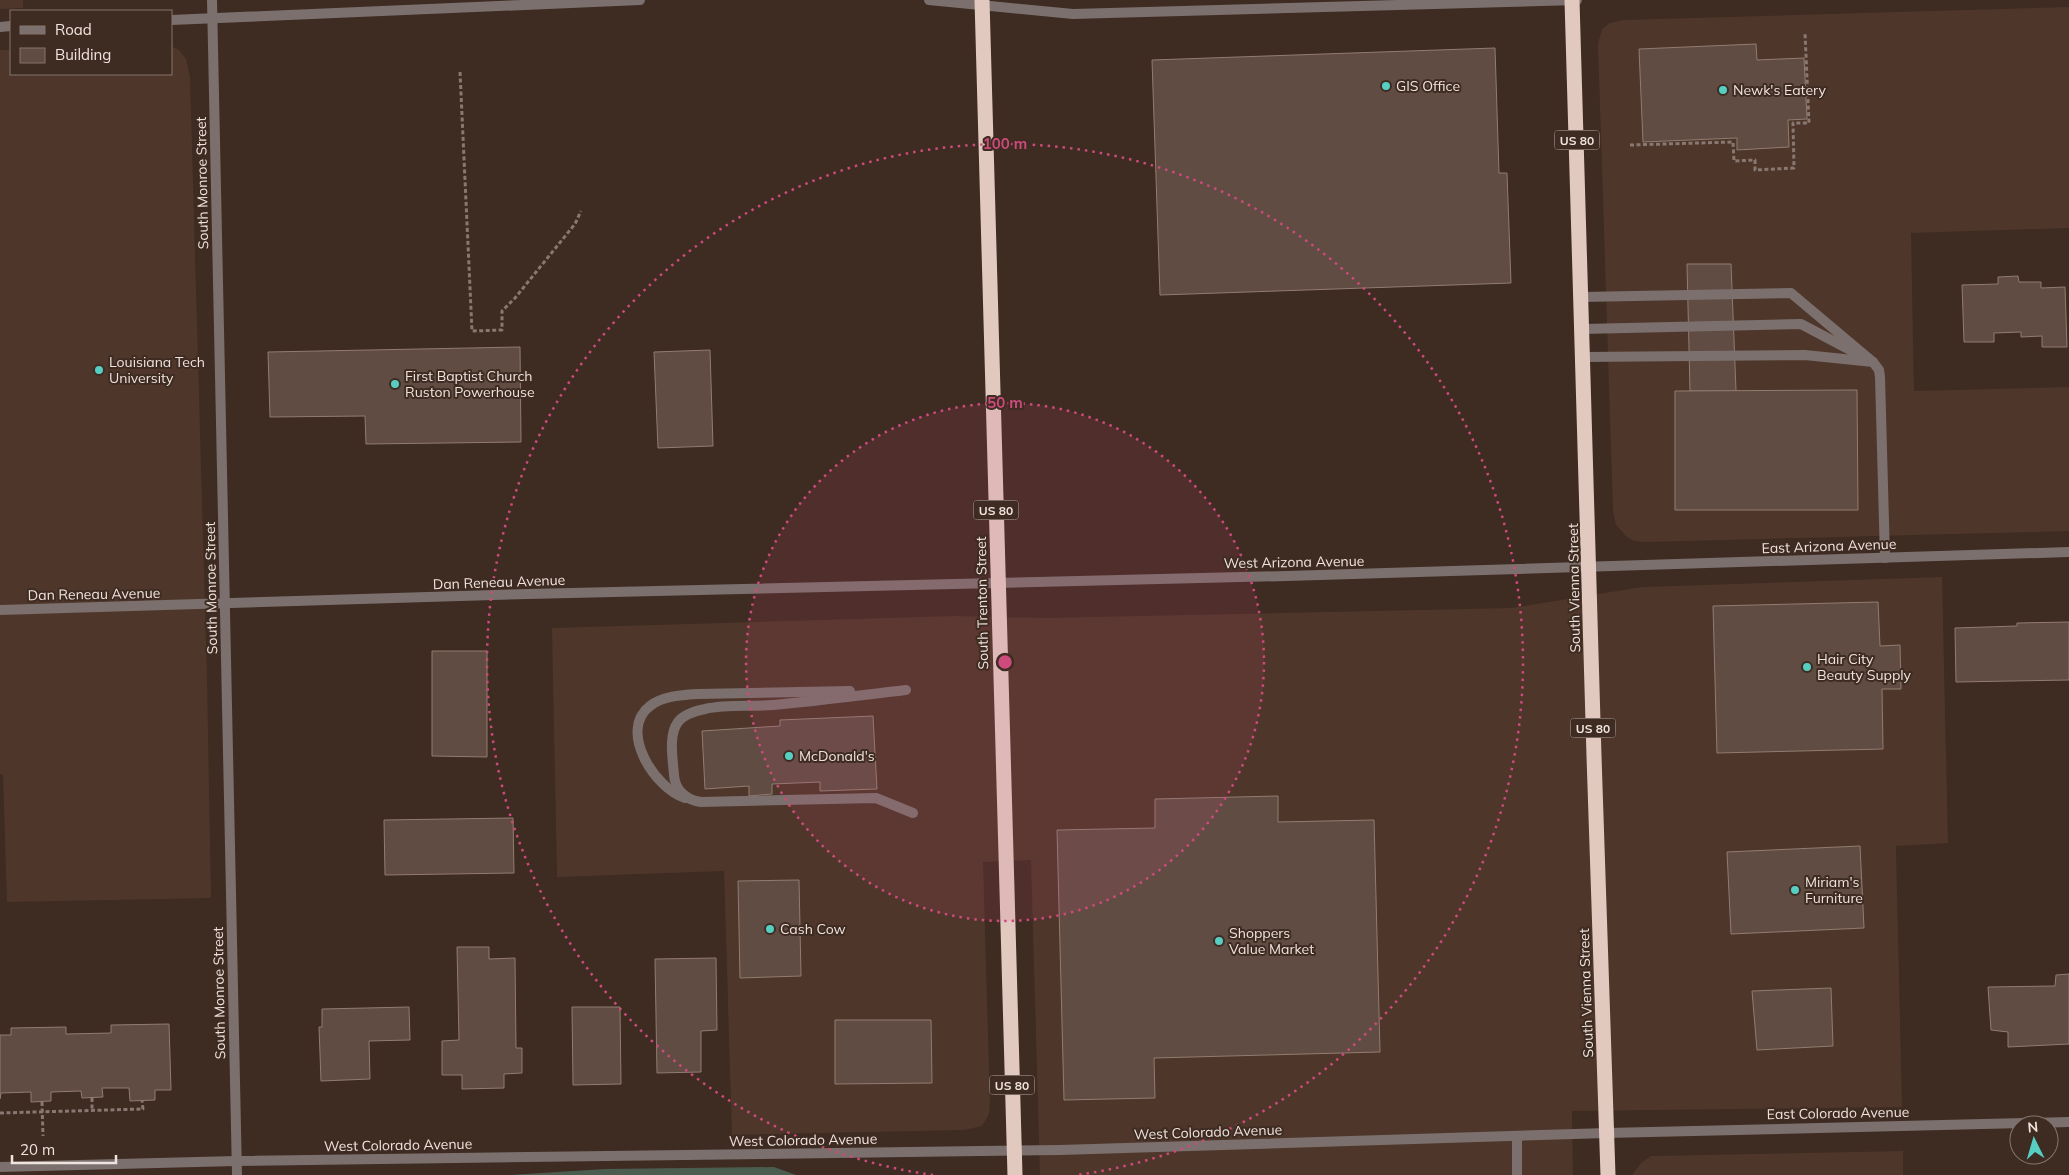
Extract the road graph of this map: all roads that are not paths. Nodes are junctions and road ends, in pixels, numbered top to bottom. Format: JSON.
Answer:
{"nodes":[{"id":1,"x":212,"y":0,"type":"edge"},
{"id":2,"x":640,"y":0,"type":"edge"},
{"id":3,"x":929,"y":0,"type":"edge"},
{"id":4,"x":1572,"y":0,"type":"edge"},
{"id":5,"x":1579,"y":0,"type":"edge"},
{"id":6,"x":982,"y":3,"type":"edge"},
{"id":7,"x":212,"y":18,"type":"junction"},
{"id":8,"x":172,"y":20,"type":"edge"},
{"id":9,"x":1582,"y":297,"type":"junction"},
{"id":10,"x":1583,"y":329,"type":"junction"},
{"id":11,"x":1584,"y":358,"type":"junction"},
{"id":12,"x":1873,"y":362,"type":"junction"},
{"id":13,"x":2069,"y":552,"type":"edge"},
{"id":14,"x":1885,"y":558,"type":"junction"},
{"id":15,"x":1590,"y":567,"type":"junction"},
{"id":16,"x":999,"y":582,"type":"junction"},
{"id":17,"x":226,"y":604,"type":"junction"},
{"id":18,"x":0,"y":610,"type":"edge"},
{"id":19,"x":692,"y":801,"type":"junction"},
{"id":20,"x":913,"y":812,"type":"dead end"},
{"id":21,"x":2069,"y":1122,"type":"edge"},
{"id":22,"x":1607,"y":1133,"type":"junction"},
{"id":23,"x":1517,"y":1136,"type":"junction"},
{"id":24,"x":1014,"y":1151,"type":"junction"},
{"id":25,"x":236,"y":1161,"type":"junction"},
{"id":26,"x":0,"y":1167,"type":"edge"},
{"id":27,"x":237,"y":1175,"type":"edge"},
{"id":28,"x":1015,"y":1175,"type":"edge"},
{"id":29,"x":1517,"y":1175,"type":"edge"},
{"id":30,"x":1608,"y":1175,"type":"edge"}],
"edges":[{"from":1,"to":7,"type":"street","name":"South Monroe Street"},
{"from":2,"to":7,"type":"street"},
{"from":3,"to":6,"type":"street"},
{"from":4,"to":5,"type":"street"},
{"from":4,"to":6,"type":"street"},
{"from":4,"to":9,"type":"highway","name":"South Vienna Street","number":"US 80"},
{"from":6,"to":16,"type":"highway","name":"South Trenton Street","number":"US 80"},
{"from":7,"to":8,"type":"street"},
{"from":7,"to":17,"type":"street","name":"South Monroe Street"},
{"from":9,"to":10,"type":"highway","name":"South Vienna Street","number":"US 80"},
{"from":9,"to":12,"type":"street"},
{"from":10,"to":11,"type":"highway","name":"South Vienna Street","number":"US 80"},
{"from":10,"to":12,"type":"street"},
{"from":11,"to":12,"type":"street"},
{"from":11,"to":15,"type":"highway","name":"South Vienna Street","number":"US 80"},
{"from":12,"to":14,"type":"street"},
{"from":13,"to":14,"type":"street","name":"East Arizona Avenue"},
{"from":14,"to":15,"type":"street","name":"East Arizona Avenue"},
{"from":15,"to":16,"type":"street","name":"West Arizona Avenue"},
{"from":15,"to":22,"type":"highway","name":"South Vienna Street","number":"US 80"},
{"from":16,"to":17,"type":"street","name":"Dan Reneau Avenue"},
{"from":16,"to":24,"type":"highway","name":"South Trenton Street","number":"US 80"},
{"from":17,"to":18,"type":"street","name":"Dan Reneau Avenue"},
{"from":17,"to":25,"type":"street","name":"South Monroe Street"},
{"from":19,"to":19,"type":"street"},
{"from":19,"to":20,"type":"street"},
{"from":21,"to":22,"type":"street","name":"East Colorado Avenue"},
{"from":22,"to":23,"type":"street","name":"West Colorado Avenue"},
{"from":22,"to":30,"type":"highway","name":"South Vienna Street","number":"US 80"},
{"from":23,"to":24,"type":"street","name":"West Colorado Avenue"},
{"from":23,"to":29,"type":"street"},
{"from":24,"to":25,"type":"street","name":"West Colorado Avenue"},
{"from":24,"to":28,"type":"highway","name":"South Trenton Street","number":"US 80"},
{"from":25,"to":26,"type":"street","name":"West Colorado Avenue"},
{"from":25,"to":27,"type":"street","name":"South Monroe Street"}]}
